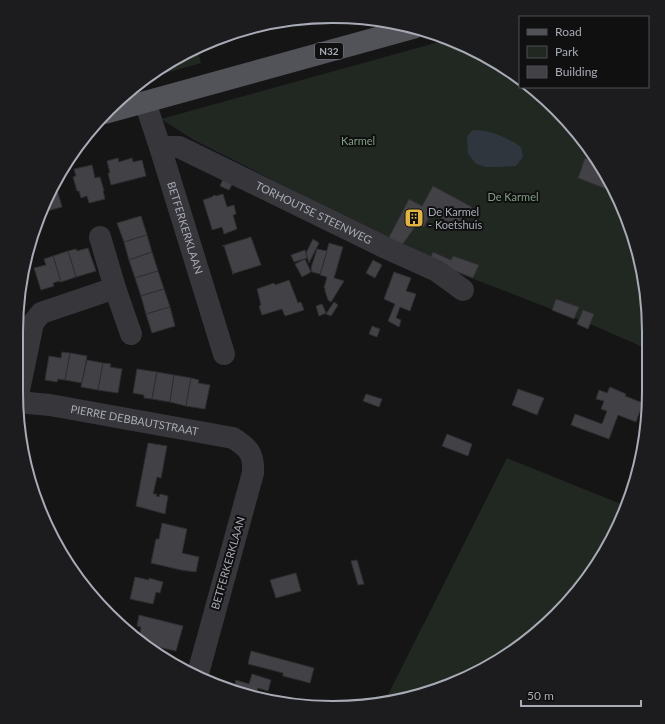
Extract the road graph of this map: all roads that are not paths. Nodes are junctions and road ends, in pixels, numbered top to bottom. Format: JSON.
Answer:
{"nodes":[{"id":1,"x":402,"y":31,"type":"edge"},
{"id":2,"x":145,"y":102,"type":"junction"},
{"id":3,"x":119,"y":109,"type":"edge"},
{"id":4,"x":160,"y":147,"type":"junction"},
{"id":5,"x":100,"y":237,"type":"dead end"},
{"id":6,"x":116,"y":288,"type":"junction"},
{"id":7,"x":463,"y":290,"type":"dead end"},
{"id":8,"x":131,"y":334,"type":"dead end"},
{"id":9,"x":224,"y":354,"type":"dead end"},
{"id":10,"x":23,"y":372,"type":"edge"},
{"id":11,"x":23,"y":402,"type":"edge"},
{"id":12,"x":248,"y":450,"type":"joint"},
{"id":13,"x":198,"y":670,"type":"edge"}],
"edges":[{"from":1,"to":2,"type":"main road","number":"N32"},
{"from":2,"to":3,"type":"main road","number":"N32"},
{"from":2,"to":4,"type":"street","name":"BETFERKERKLAAN"},
{"from":4,"to":7,"type":"street","name":"TORHOUTSE STEENWEG"},
{"from":4,"to":9,"type":"street","name":"BETFERKERKLAAN"},
{"from":5,"to":6,"type":"street"},
{"from":6,"to":8,"type":"street"},
{"from":6,"to":10,"type":"street"},
{"from":11,"to":12,"type":"street","name":"PIERRE DEBBAUTSTRAAT"},
{"from":12,"to":13,"type":"street","name":"BETFERKERKLAAN"}]}
